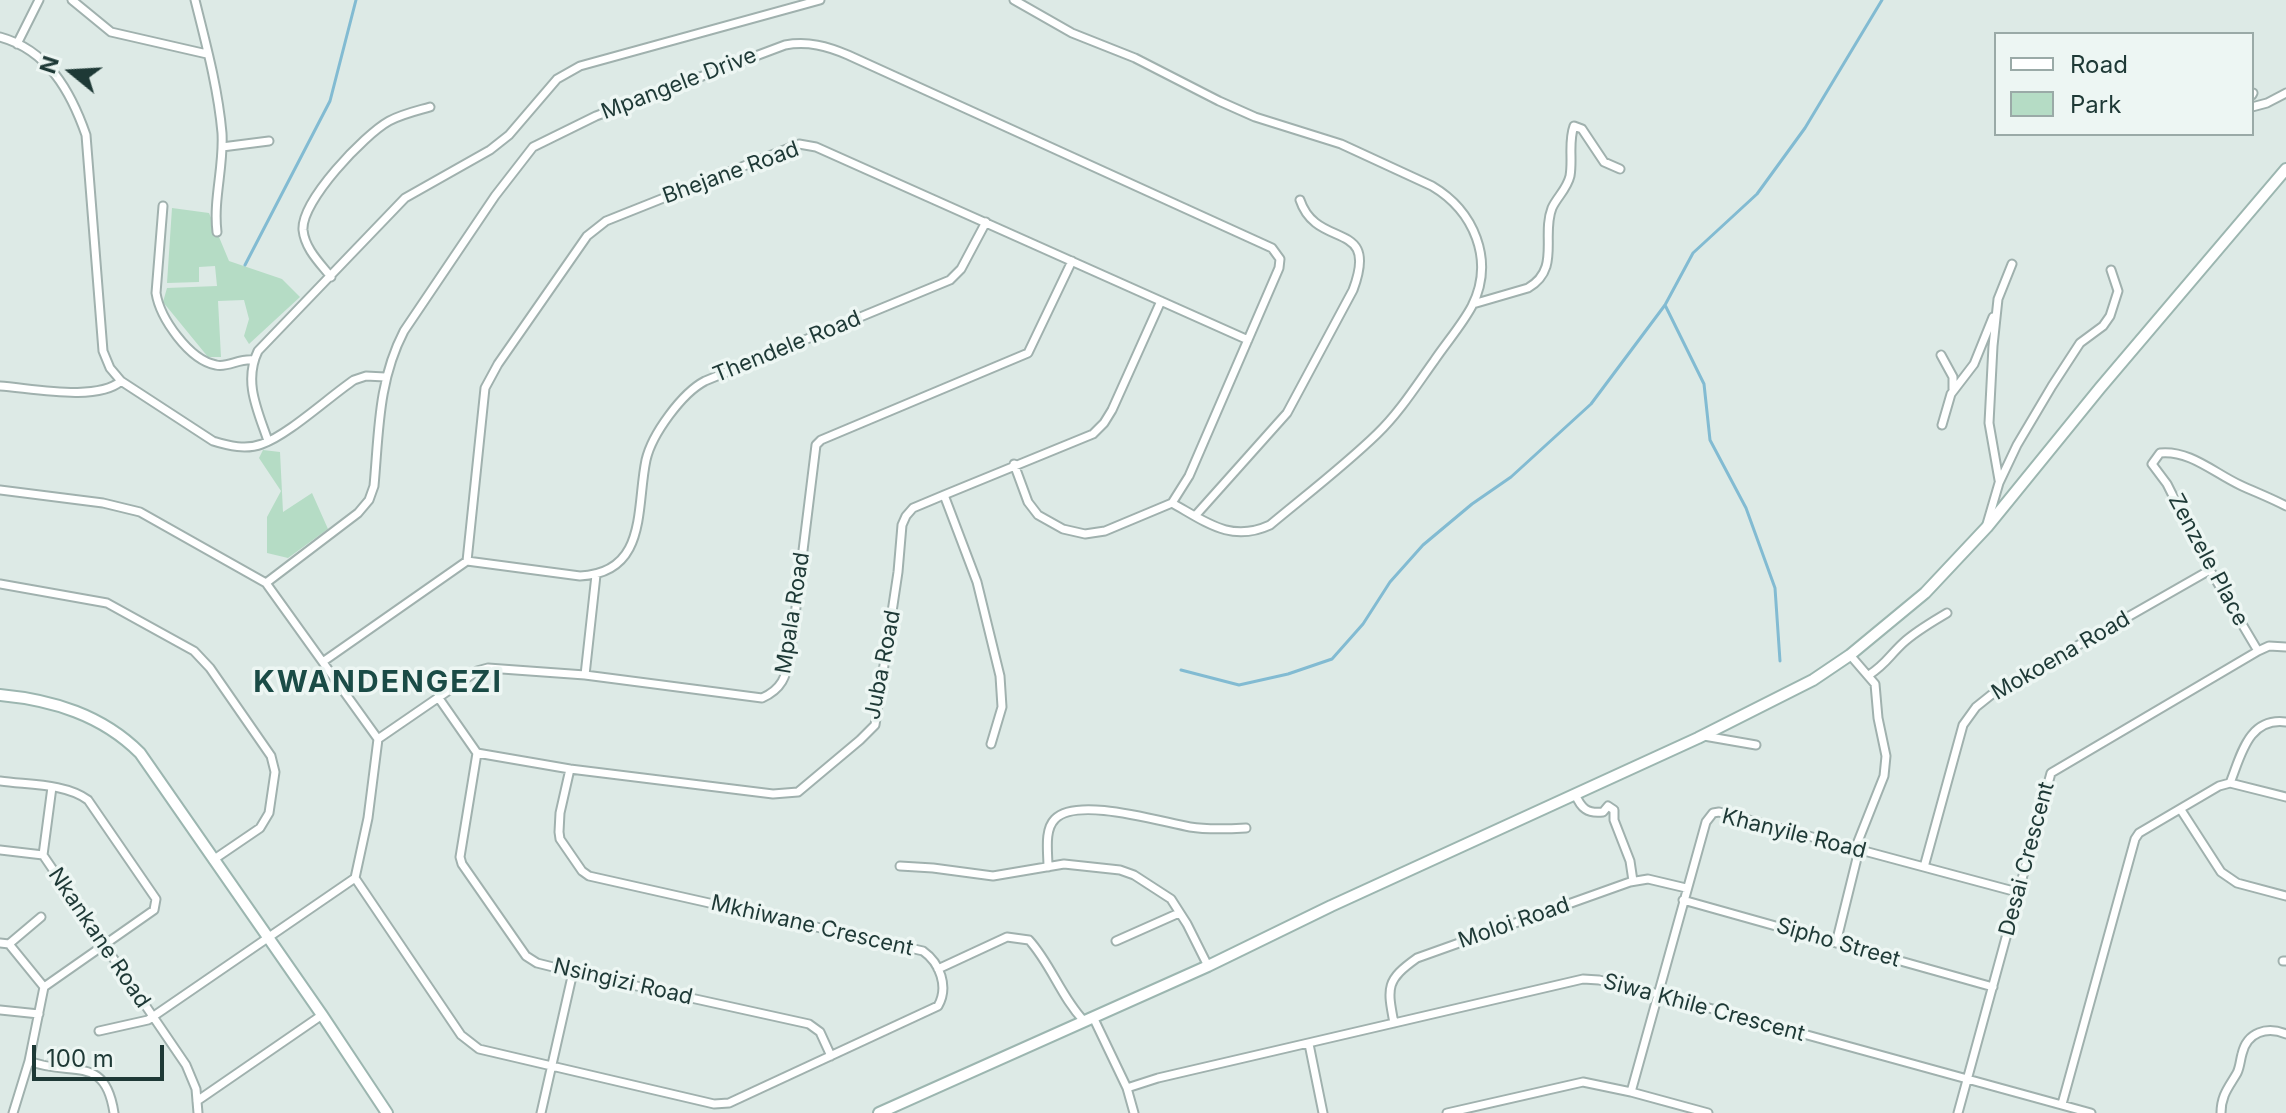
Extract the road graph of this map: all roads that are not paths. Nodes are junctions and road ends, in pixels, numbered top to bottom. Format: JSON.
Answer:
{"nodes":[{"id":1,"x":39,"y":0,"type":"edge"},
{"id":2,"x":72,"y":0,"type":"edge"},
{"id":3,"x":195,"y":0,"type":"edge"},
{"id":4,"x":820,"y":0,"type":"edge"},
{"id":5,"x":1014,"y":0,"type":"edge"},
{"id":6,"x":0,"y":37,"type":"edge"},
{"id":7,"x":17,"y":44,"type":"junction"},
{"id":8,"x":207,"y":54,"type":"junction"},
{"id":9,"x":2286,"y":93,"type":"edge"},
{"id":10,"x":2254,"y":106,"type":"edge"},
{"id":11,"x":430,"y":107,"type":"dead end"},
{"id":12,"x":269,"y":141,"type":"dead end"},
{"id":13,"x":222,"y":147,"type":"junction"},
{"id":14,"x":1620,"y":169,"type":"dead end"},
{"id":15,"x":2286,"y":169,"type":"edge"},
{"id":16,"x":1300,"y":200,"type":"dead end"},
{"id":17,"x":163,"y":206,"type":"dead end"},
{"id":18,"x":986,"y":222,"type":"junction"},
{"id":19,"x":217,"y":232,"type":"dead end"},
{"id":20,"x":1072,"y":261,"type":"junction"},
{"id":21,"x":2012,"y":264,"type":"dead end"},
{"id":22,"x":2111,"y":270,"type":"dead end"},
{"id":23,"x":331,"y":277,"type":"junction"},
{"id":24,"x":1161,"y":301,"type":"junction"},
{"id":25,"x":1473,"y":304,"type":"junction"},
{"id":26,"x":1996,"y":311,"type":"junction"},
{"id":27,"x":1248,"y":340,"type":"junction"},
{"id":28,"x":1941,"y":355,"type":"dead end"},
{"id":29,"x":254,"y":360,"type":"junction"},
{"id":30,"x":385,"y":377,"type":"junction"},
{"id":31,"x":121,"y":381,"type":"junction"},
{"id":32,"x":0,"y":386,"type":"edge"},
{"id":33,"x":1953,"y":391,"type":"junction"},
{"id":34,"x":1942,"y":425,"type":"dead end"},
{"id":35,"x":268,"y":441,"type":"junction"},
{"id":36,"x":1014,"y":464,"type":"junction"},
{"id":37,"x":1999,"y":483,"type":"junction"},
{"id":38,"x":0,"y":490,"type":"edge"},
{"id":39,"x":944,"y":495,"type":"junction"},
{"id":40,"x":1172,"y":503,"type":"junction"},
{"id":41,"x":2286,"y":506,"type":"edge"},
{"id":42,"x":1195,"y":516,"type":"junction"},
{"id":43,"x":1987,"y":527,"type":"junction"},
{"id":44,"x":467,"y":561,"type":"junction"},
{"id":45,"x":2210,"y":570,"type":"junction"},
{"id":46,"x":596,"y":575,"type":"junction"},
{"id":47,"x":266,"y":583,"type":"junction"},
{"id":48,"x":0,"y":584,"type":"edge"},
{"id":49,"x":1947,"y":613,"type":"dead end"},
{"id":50,"x":2286,"y":647,"type":"edge"},
{"id":51,"x":2258,"y":651,"type":"junction"},
{"id":52,"x":1850,"y":655,"type":"junction"},
{"id":53,"x":324,"y":661,"type":"junction"},
{"id":54,"x":585,"y":675,"type":"junction"},
{"id":55,"x":1869,"y":675,"type":"junction"},
{"id":56,"x":0,"y":695,"type":"edge"},
{"id":57,"x":438,"y":697,"type":"junction"},
{"id":58,"x":2286,"y":722,"type":"edge"},
{"id":59,"x":1702,"y":736,"type":"junction"},
{"id":60,"x":378,"y":739,"type":"junction"},
{"id":61,"x":991,"y":744,"type":"dead end"},
{"id":62,"x":1756,"y":745,"type":"dead end"},
{"id":63,"x":477,"y":753,"type":"junction"},
{"id":64,"x":570,"y":769,"type":"junction"},
{"id":65,"x":0,"y":781,"type":"edge"},
{"id":66,"x":2230,"y":783,"type":"junction"},
{"id":67,"x":52,"y":787,"type":"junction"},
{"id":68,"x":1575,"y":794,"type":"junction"},
{"id":69,"x":2286,"y":797,"type":"edge"},
{"id":70,"x":2181,"y":810,"type":"junction"},
{"id":71,"x":1246,"y":828,"type":"dead end"},
{"id":72,"x":1857,"y":849,"type":"junction"},
{"id":73,"x":0,"y":850,"type":"edge"},
{"id":74,"x":43,"y":855,"type":"junction"},
{"id":75,"x":213,"y":860,"type":"junction"},
{"id":76,"x":900,"y":866,"type":"dead end"},
{"id":77,"x":1048,"y":867,"type":"junction"},
{"id":78,"x":1924,"y":867,"type":"junction"},
{"id":79,"x":355,"y":878,"type":"junction"},
{"id":80,"x":1633,"y":881,"type":"junction"},
{"id":81,"x":1686,"y":888,"type":"junction"},
{"id":82,"x":2017,"y":892,"type":"junction"},
{"id":83,"x":2286,"y":896,"type":"edge"},
{"id":84,"x":1683,"y":900,"type":"junction"},
{"id":85,"x":1179,"y":913,"type":"junction"},
{"id":86,"x":41,"y":917,"type":"dead end"},
{"id":87,"x":268,"y":938,"type":"junction"},
{"id":88,"x":1116,"y":941,"type":"dead end"},
{"id":89,"x":0,"y":943,"type":"edge"},
{"id":90,"x":1836,"y":943,"type":"junction"},
{"id":91,"x":9,"y":944,"type":"junction"},
{"id":92,"x":102,"y":945,"type":"junction"},
{"id":93,"x":1208,"y":966,"type":"junction"},
{"id":94,"x":938,"y":969,"type":"junction"},
{"id":95,"x":573,"y":972,"type":"junction"},
{"id":96,"x":44,"y":987,"type":"junction"},
{"id":97,"x":1993,"y":987,"type":"junction"},
{"id":98,"x":1658,"y":994,"type":"junction"},
{"id":99,"x":0,"y":1010,"type":"edge"},
{"id":100,"x":39,"y":1014,"type":"junction"},
{"id":101,"x":322,"y":1015,"type":"junction"},
{"id":102,"x":153,"y":1016,"type":"junction"},
{"id":103,"x":1088,"y":1019,"type":"junction"},
{"id":104,"x":1394,"y":1023,"type":"junction"},
{"id":105,"x":99,"y":1031,"type":"dead end"},
{"id":106,"x":2286,"y":1034,"type":"edge"},
{"id":107,"x":1309,"y":1044,"type":"junction"},
{"id":108,"x":831,"y":1056,"type":"junction"},
{"id":109,"x":29,"y":1061,"type":"junction"},
{"id":110,"x":552,"y":1065,"type":"junction"},
{"id":111,"x":1968,"y":1079,"type":"junction"},
{"id":112,"x":1127,"y":1088,"type":"junction"},
{"id":113,"x":1631,"y":1092,"type":"junction"},
{"id":114,"x":197,"y":1101,"type":"junction"},
{"id":115,"x":2062,"y":1104,"type":"junction"},
{"id":116,"x":1695,"y":1111,"type":"edge"},
{"id":117,"x":13,"y":1113,"type":"edge"},
{"id":118,"x":114,"y":1113,"type":"edge"},
{"id":119,"x":198,"y":1113,"type":"edge"},
{"id":120,"x":387,"y":1113,"type":"edge"},
{"id":121,"x":541,"y":1113,"type":"edge"},
{"id":122,"x":879,"y":1113,"type":"edge"},
{"id":123,"x":1134,"y":1113,"type":"edge"},
{"id":124,"x":1323,"y":1113,"type":"edge"},
{"id":125,"x":1447,"y":1113,"type":"edge"},
{"id":126,"x":1708,"y":1113,"type":"edge"},
{"id":127,"x":1958,"y":1113,"type":"edge"},
{"id":128,"x":2091,"y":1113,"type":"edge"},
{"id":129,"x":2221,"y":1113,"type":"edge"}],
"edges":[{"from":1,"to":7,"type":"street"},
{"from":2,"to":8,"type":"street"},
{"from":3,"to":8,"type":"street"},
{"from":4,"to":23,"type":"street"},
{"from":5,"to":25,"type":"street"},
{"from":6,"to":7,"type":"street"},
{"from":7,"to":31,"type":"street"},
{"from":8,"to":13,"type":"street"},
{"from":9,"to":10,"type":"street"},
{"from":11,"to":23,"type":"street"},
{"from":12,"to":13,"type":"street"},
{"from":13,"to":19,"type":"street"},
{"from":14,"to":25,"type":"street"},
{"from":15,"to":43,"type":"street"},
{"from":16,"to":42,"type":"street"},
{"from":17,"to":29,"type":"street"},
{"from":18,"to":20,"type":"street","name":"Bhejane Road"},
{"from":18,"to":44,"type":"street","name":"Bhejane Road"},
{"from":18,"to":46,"type":"street","name":"Thendele Road"},
{"from":20,"to":24,"type":"street","name":"Bhejane Road"},
{"from":20,"to":54,"type":"street","name":"Mpala Road"},
{"from":21,"to":26,"type":"street"},
{"from":22,"to":37,"type":"street"},
{"from":23,"to":29,"type":"street"},
{"from":24,"to":27,"type":"street","name":"Bhejane Road"},
{"from":24,"to":36,"type":"street","name":"Juba Road"},
{"from":25,"to":42,"type":"street"},
{"from":26,"to":33,"type":"street"},
{"from":26,"to":37,"type":"street"},
{"from":27,"to":30,"type":"street","name":"Mpangele Drive"},
{"from":27,"to":40,"type":"street","name":"Mpangele Drive"},
{"from":28,"to":33,"type":"street"},
{"from":29,"to":35,"type":"street"},
{"from":30,"to":35,"type":"street"},
{"from":30,"to":47,"type":"street","name":"Mpangele Drive"},
{"from":31,"to":32,"type":"street"},
{"from":31,"to":35,"type":"street"},
{"from":33,"to":34,"type":"street"},
{"from":36,"to":39,"type":"street","name":"Juba Road"},
{"from":36,"to":40,"type":"street"},
{"from":37,"to":43,"type":"street"},
{"from":38,"to":47,"type":"street"},
{"from":39,"to":61,"type":"street"},
{"from":39,"to":64,"type":"street","name":"Juba Road"},
{"from":40,"to":42,"type":"street"},
{"from":41,"to":45,"type":"street","name":"Zenzele Place"},
{"from":43,"to":52,"type":"street"},
{"from":44,"to":46,"type":"street"},
{"from":44,"to":53,"type":"street"},
{"from":45,"to":51,"type":"street","name":"Zenzele Place"},
{"from":45,"to":78,"type":"street","name":"Mokoena Road"},
{"from":46,"to":54,"type":"street"},
{"from":47,"to":53,"type":"street"},
{"from":48,"to":75,"type":"street"},
{"from":49,"to":55,"type":"street"},
{"from":50,"to":51,"type":"street","name":"Desai Crescent"},
{"from":51,"to":82,"type":"street","name":"Desai Crescent"},
{"from":52,"to":55,"type":"street"},
{"from":52,"to":59,"type":"street"},
{"from":53,"to":60,"type":"street"},
{"from":54,"to":57,"type":"street","name":"Mpala Road"},
{"from":55,"to":72,"type":"street"},
{"from":56,"to":75,"type":"street"},
{"from":57,"to":60,"type":"street","name":"Mpala Road"},
{"from":57,"to":63,"type":"street"},
{"from":58,"to":66,"type":"street"},
{"from":59,"to":62,"type":"street"},
{"from":59,"to":68,"type":"street"},
{"from":60,"to":79,"type":"street"},
{"from":63,"to":64,"type":"street","name":"Juba Road"},
{"from":63,"to":95,"type":"street","name":"Nsingizi Road"},
{"from":64,"to":94,"type":"street","name":"Mkhiwane Crescent"},
{"from":65,"to":67,"type":"street"},
{"from":66,"to":69,"type":"street"},
{"from":66,"to":70,"type":"street"},
{"from":67,"to":74,"type":"street"},
{"from":67,"to":92,"type":"street"},
{"from":68,"to":80,"type":"street"},
{"from":68,"to":93,"type":"street"},
{"from":70,"to":83,"type":"street"},
{"from":70,"to":115,"type":"street"},
{"from":71,"to":77,"type":"street"},
{"from":72,"to":78,"type":"street","name":"Khanyile Road"},
{"from":72,"to":81,"type":"street","name":"Khanyile Road"},
{"from":72,"to":90,"type":"street"},
{"from":73,"to":74,"type":"street","name":"Nkankane Road"},
{"from":74,"to":92,"type":"street","name":"Nkankane Road"},
{"from":75,"to":87,"type":"street"},
{"from":76,"to":77,"type":"street"},
{"from":77,"to":85,"type":"street"},
{"from":78,"to":82,"type":"street","name":"Khanyile Road"},
{"from":79,"to":87,"type":"street"},
{"from":79,"to":110,"type":"street","name":"Mkhiwane Crescent"},
{"from":80,"to":81,"type":"street","name":"Moloi Road"},
{"from":80,"to":104,"type":"street","name":"Moloi Road"},
{"from":81,"to":84,"type":"street","name":"Khanyile Road"},
{"from":82,"to":97,"type":"street","name":"Desai Crescent"},
{"from":84,"to":90,"type":"street","name":"Sipho Street"},
{"from":84,"to":98,"type":"street","name":"Khanyile Road"},
{"from":85,"to":88,"type":"street"},
{"from":85,"to":93,"type":"street"},
{"from":86,"to":91,"type":"street"},
{"from":87,"to":101,"type":"street"},
{"from":87,"to":102,"type":"street"},
{"from":89,"to":91,"type":"street"},
{"from":90,"to":97,"type":"street","name":"Sipho Street"},
{"from":91,"to":96,"type":"street"},
{"from":92,"to":96,"type":"street"},
{"from":92,"to":102,"type":"street","name":"Nkankane Road"},
{"from":93,"to":103,"type":"street"},
{"from":94,"to":103,"type":"street"},
{"from":94,"to":108,"type":"street","name":"Mkhiwane Crescent"},
{"from":95,"to":108,"type":"street","name":"Nsingizi Road"},
{"from":95,"to":110,"type":"street"},
{"from":96,"to":100,"type":"street"},
{"from":97,"to":111,"type":"street","name":"Desai Crescent"},
{"from":98,"to":104,"type":"street","name":"Siwa Khile Crescent"},
{"from":98,"to":111,"type":"street","name":"Siwa Khile Crescent"},
{"from":98,"to":113,"type":"street","name":"Khanyile Road"},
{"from":99,"to":100,"type":"street"},
{"from":100,"to":109,"type":"street"},
{"from":101,"to":114,"type":"street"},
{"from":101,"to":120,"type":"street"},
{"from":102,"to":105,"type":"street"},
{"from":102,"to":114,"type":"street","name":"Nkankane Road"},
{"from":103,"to":112,"type":"street"},
{"from":103,"to":122,"type":"street"},
{"from":104,"to":107,"type":"street","name":"Siwa Khile Crescent"},
{"from":106,"to":129,"type":"street"},
{"from":107,"to":112,"type":"street","name":"Siwa Khile Crescent"},
{"from":107,"to":124,"type":"street"},
{"from":108,"to":110,"type":"street","name":"Mkhiwane Crescent"},
{"from":109,"to":117,"type":"street"},
{"from":109,"to":118,"type":"street"},
{"from":110,"to":121,"type":"street"},
{"from":111,"to":115,"type":"street","name":"Siwa Khile Crescent"},
{"from":111,"to":127,"type":"street","name":"Desai Crescent"},
{"from":112,"to":123,"type":"street"},
{"from":113,"to":116,"type":"street"},
{"from":113,"to":125,"type":"street"},
{"from":114,"to":119,"type":"street","name":"Nkankane Road"},
{"from":115,"to":128,"type":"street","name":"Siwa Khile Crescent"},
{"from":116,"to":126,"type":"street"}]}
